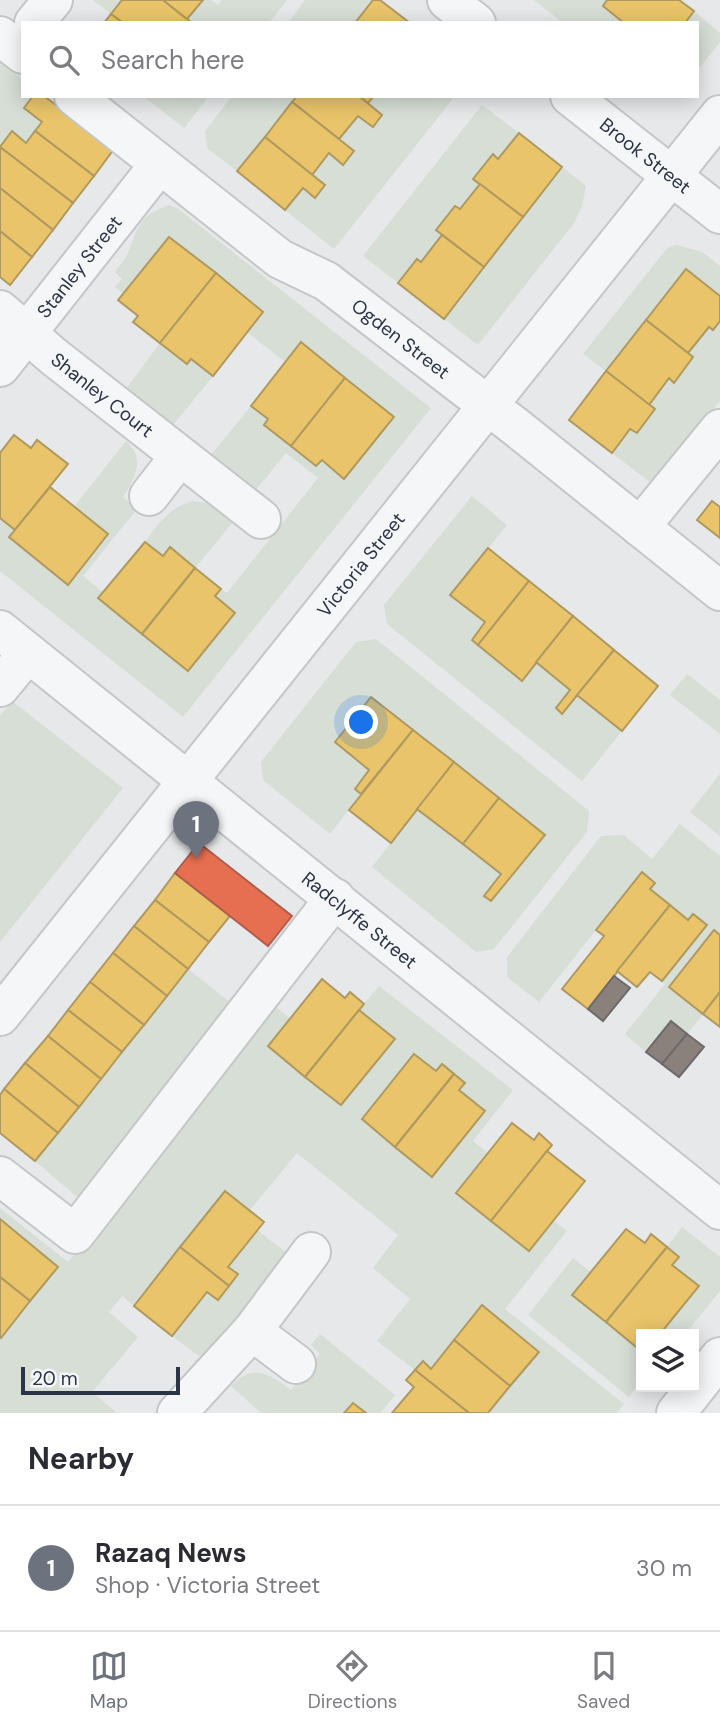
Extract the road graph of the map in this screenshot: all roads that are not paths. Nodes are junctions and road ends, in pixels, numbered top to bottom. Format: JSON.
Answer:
{"nodes":[{"id":1,"x":53,"y":0,"type":"edge"},
{"id":2,"x":447,"y":0,"type":"edge"},
{"id":3,"x":34,"y":21,"type":"edge"},
{"id":4,"x":473,"y":21,"type":"edge"},
{"id":5,"x":76,"y":98,"type":"edge"},
{"id":6,"x":573,"y":98,"type":"edge"},
{"id":7,"x":720,"y":115,"type":"edge"},
{"id":8,"x":159,"y":165,"type":"junction"},
{"id":9,"x":671,"y":176,"type":"junction"},
{"id":10,"x":720,"y":214,"type":"edge"},
{"id":11,"x":13,"y":322,"type":"edge"},
{"id":12,"x":0,"y":367,"type":"edge"},
{"id":13,"x":488,"y":406,"type":"junction"},
{"id":14,"x":720,"y":429,"type":"edge"},
{"id":15,"x":180,"y":456,"type":"junction"},
{"id":16,"x":149,"y":496,"type":"dead end"},
{"id":17,"x":261,"y":519,"type":"dead end"},
{"id":18,"x":640,"y":527,"type":"junction"},
{"id":19,"x":720,"y":591,"type":"edge"},
{"id":20,"x":14,"y":642,"type":"edge"},
{"id":21,"x":0,"y":687,"type":"edge"},
{"id":22,"x":188,"y":780,"type":"junction"},
{"id":23,"x":335,"y":898,"type":"junction"},
{"id":24,"x":0,"y":1016,"type":"edge"},
{"id":25,"x":0,"y":1176,"type":"edge"},
{"id":26,"x":720,"y":1210,"type":"edge"},
{"id":27,"x":311,"y":1252,"type":"dead end"},
{"id":28,"x":252,"y":1331,"type":"junction"},
{"id":29,"x":720,"y":1357,"type":"edge"},
{"id":30,"x":296,"y":1364,"type":"dead end"},
{"id":31,"x":177,"y":1413,"type":"edge"},
{"id":32,"x":676,"y":1413,"type":"edge"}],
"edges":[{"from":1,"to":3,"type":"street"},
{"from":2,"to":4,"type":"street"},
{"from":5,"to":8,"type":"street","name":"Ogden Street"},
{"from":6,"to":9,"type":"street","name":"Brook Street"},
{"from":7,"to":9,"type":"street","name":"Victoria Street"},
{"from":8,"to":11,"type":"street","name":"Stanley Street"},
{"from":8,"to":13,"type":"street","name":"Ogden Street"},
{"from":9,"to":10,"type":"street","name":"Brook Street"},
{"from":9,"to":13,"type":"street","name":"Victoria Street"},
{"from":11,"to":12,"type":"street","name":"Stanley Street"},
{"from":11,"to":15,"type":"street","name":"Shanley Court"},
{"from":13,"to":18,"type":"street","name":"Ogden Street"},
{"from":13,"to":22,"type":"street","name":"Victoria Street"},
{"from":14,"to":18,"type":"street"},
{"from":15,"to":16,"type":"street"},
{"from":15,"to":17,"type":"street","name":"Shanley Court"},
{"from":18,"to":19,"type":"street","name":"Ogden Street"},
{"from":20,"to":21,"type":"street"},
{"from":20,"to":22,"type":"street","name":"Radclyffe Street"},
{"from":22,"to":23,"type":"street","name":"Radclyffe Street"},
{"from":22,"to":24,"type":"street","name":"Victoria Street"},
{"from":23,"to":25,"type":"street"},
{"from":23,"to":26,"type":"street","name":"Radclyffe Street"},
{"from":27,"to":28,"type":"street"},
{"from":28,"to":30,"type":"street"},
{"from":28,"to":31,"type":"street"},
{"from":29,"to":32,"type":"street"}]}
